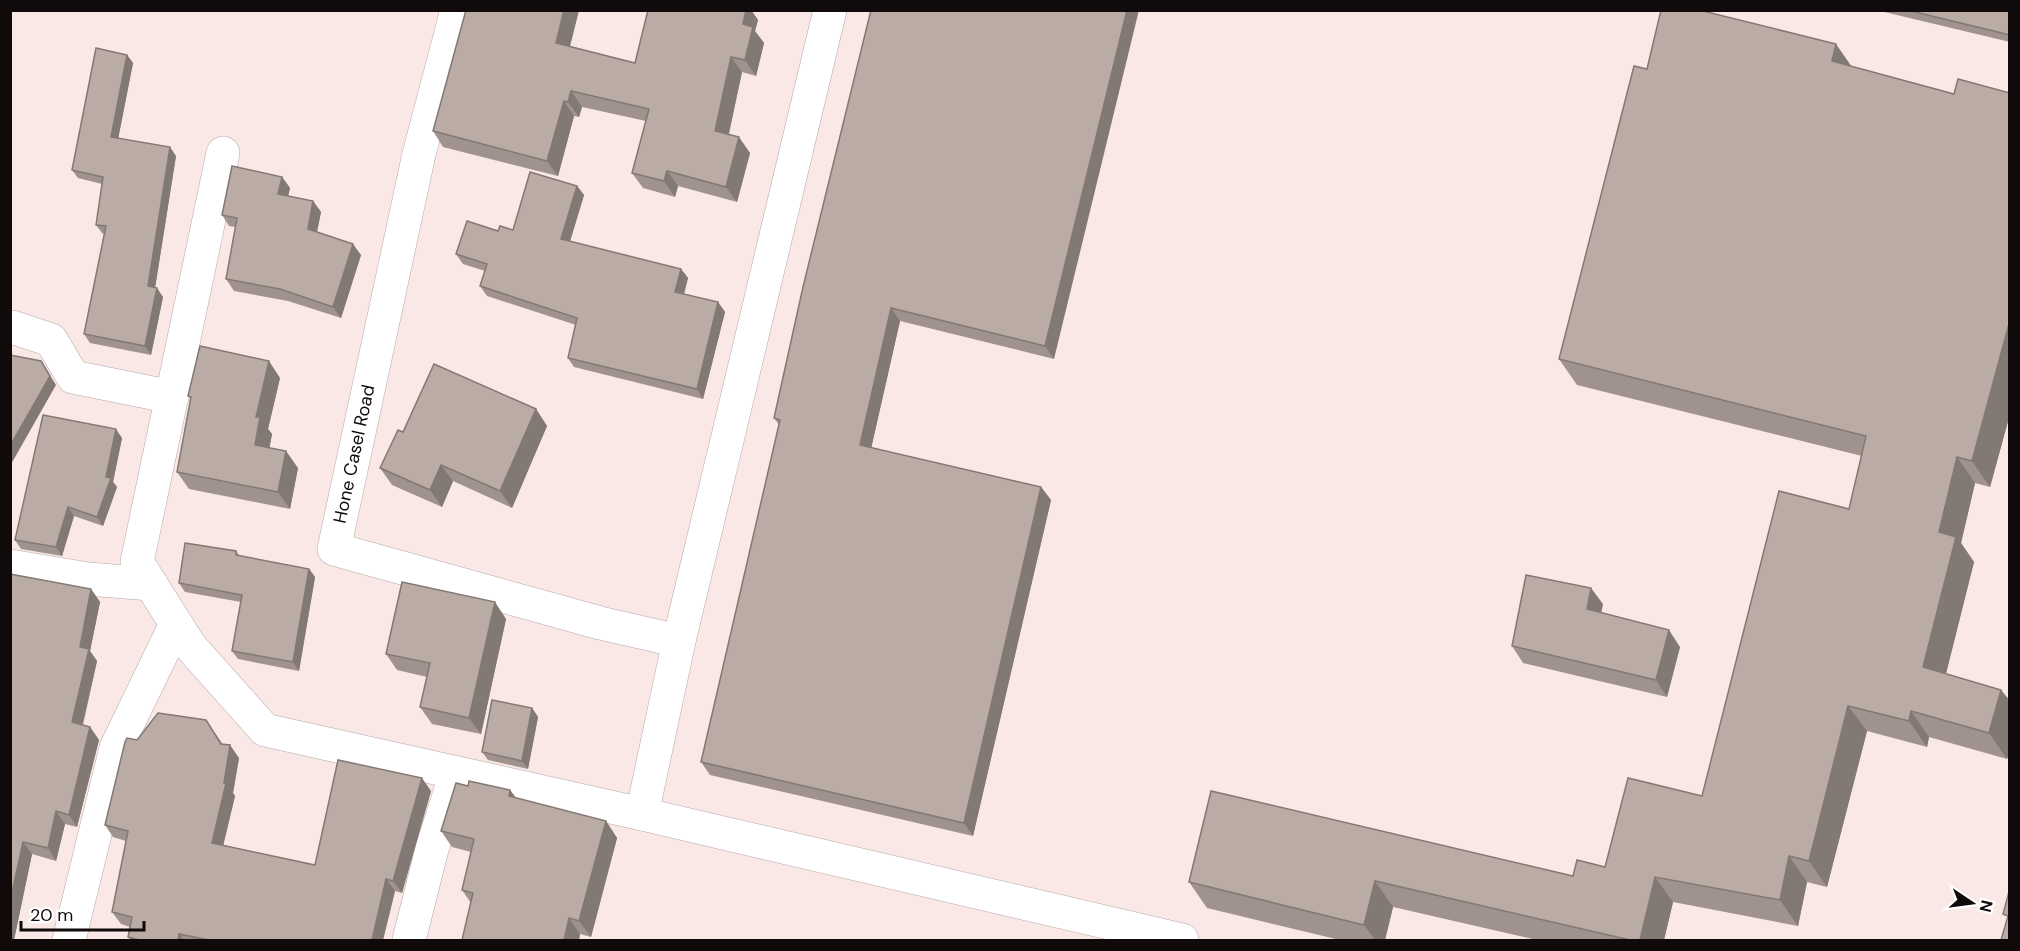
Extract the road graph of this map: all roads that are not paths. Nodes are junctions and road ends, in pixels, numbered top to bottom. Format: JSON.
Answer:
{"nodes":[{"id":1,"x":457,"y":10,"type":"edge"},
{"id":2,"x":830,"y":10,"type":"edge"},
{"id":3,"x":223,"y":153,"type":"dead end"},
{"id":4,"x":12,"y":327,"type":"dead end"},
{"id":5,"x":172,"y":397,"type":"junction"},
{"id":6,"x":10,"y":566,"type":"edge"},
{"id":7,"x":151,"y":584,"type":"junction"},
{"id":8,"x":176,"y":624,"type":"junction"},
{"id":9,"x":679,"y":641,"type":"junction"},
{"id":10,"x":456,"y":773,"type":"junction"},
{"id":11,"x":642,"y":814,"type":"junction"},
{"id":12,"x":69,"y":940,"type":"edge"},
{"id":13,"x":409,"y":940,"type":"edge"},
{"id":14,"x":1182,"y":940,"type":"edge"}],
"edges":[{"from":1,"to":9,"type":"street","name":"Hone Casel Road"},
{"from":2,"to":9,"type":"street"},
{"from":3,"to":5,"type":"street"},
{"from":4,"to":5,"type":"street"},
{"from":5,"to":7,"type":"street"},
{"from":6,"to":7,"type":"street"},
{"from":7,"to":8,"type":"street"},
{"from":8,"to":10,"type":"street"},
{"from":8,"to":12,"type":"street"},
{"from":9,"to":11,"type":"street"},
{"from":10,"to":11,"type":"street"},
{"from":10,"to":13,"type":"street"},
{"from":11,"to":14,"type":"street"}]}
